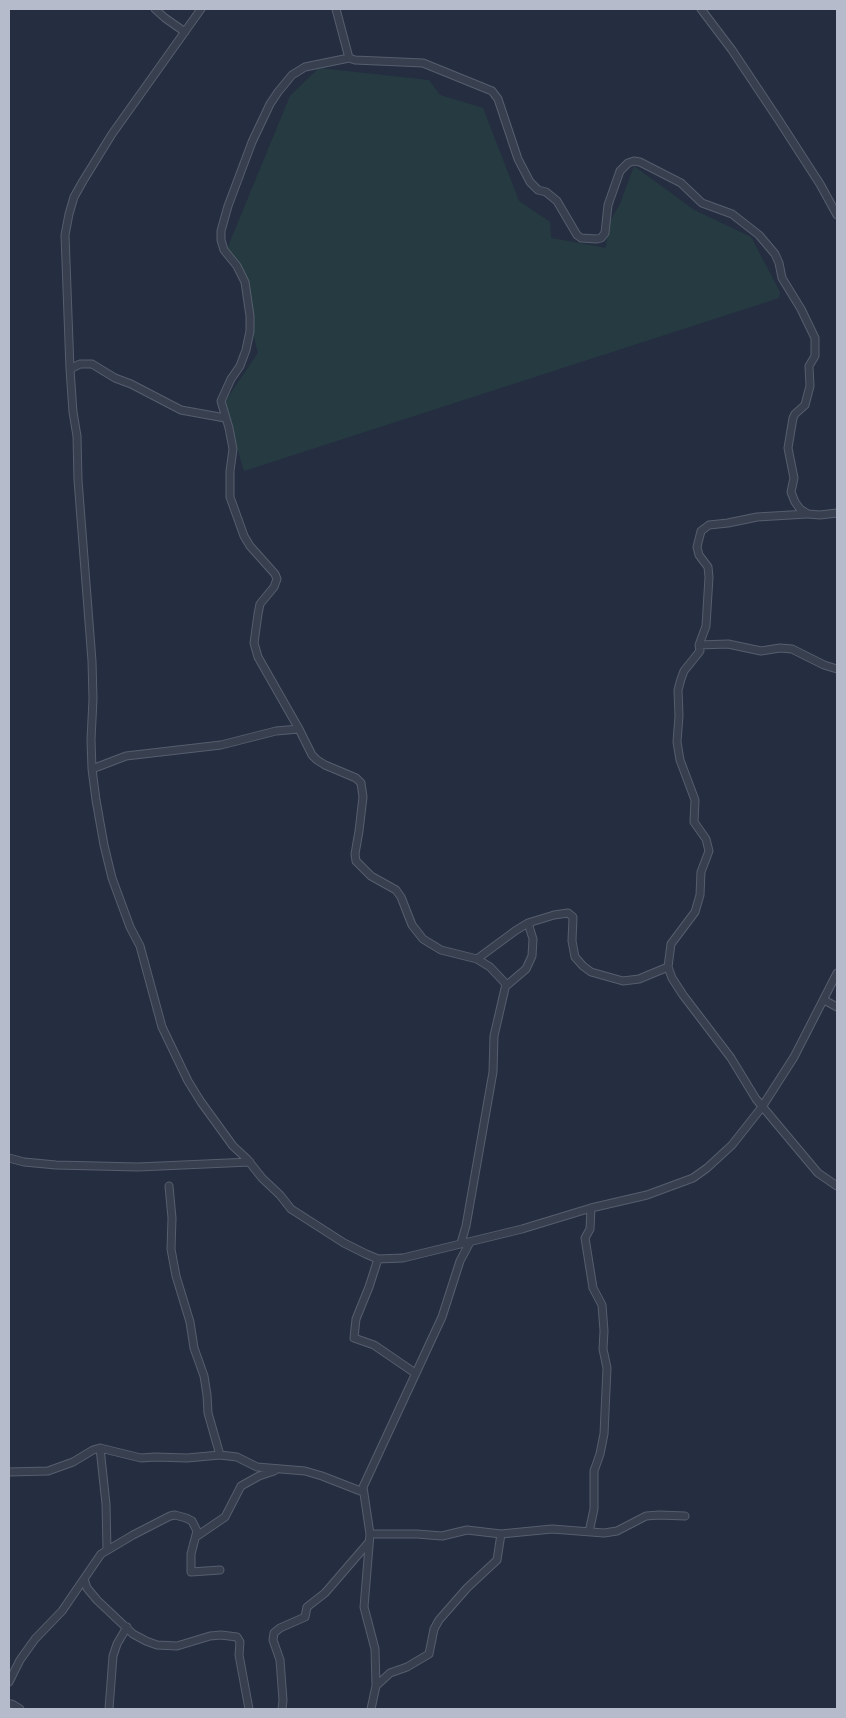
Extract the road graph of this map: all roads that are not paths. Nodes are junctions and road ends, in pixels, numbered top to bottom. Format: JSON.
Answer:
{"nodes":[{"id":1,"x":155,"y":9,"type":"edge"},
{"id":2,"x":200,"y":9,"type":"edge"},
{"id":3,"x":336,"y":9,"type":"edge"},
{"id":4,"x":701,"y":9,"type":"edge"},
{"id":5,"x":185,"y":32,"type":"junction"},
{"id":6,"x":349,"y":58,"type":"junction"},
{"id":7,"x":837,"y":215,"type":"edge"},
{"id":8,"x":70,"y":369,"type":"junction"},
{"id":9,"x":225,"y":418,"type":"junction"},
{"id":10,"x":837,"y":513,"type":"edge"},
{"id":11,"x":808,"y":514,"type":"junction"},
{"id":12,"x":699,"y":645,"type":"junction"},
{"id":13,"x":837,"y":669,"type":"edge"},
{"id":14,"x":300,"y":729,"type":"junction"},
{"id":15,"x":92,"y":769,"type":"junction"},
{"id":16,"x":528,"y":923,"type":"junction"},
{"id":17,"x":477,"y":959,"type":"junction"},
{"id":18,"x":668,"y":967,"type":"junction"},
{"id":19,"x":837,"y":973,"type":"edge"},
{"id":20,"x":506,"y":986,"type":"junction"},
{"id":21,"x":824,"y":1000,"type":"junction"},
{"id":22,"x":837,"y":1007,"type":"edge"},
{"id":23,"x":762,"y":1107,"type":"junction"},
{"id":24,"x":9,"y":1158,"type":"edge"},
{"id":25,"x":250,"y":1162,"type":"junction"},
{"id":26,"x":169,"y":1186,"type":"dead end"},
{"id":27,"x":837,"y":1186,"type":"edge"},
{"id":28,"x":591,"y":1208,"type":"junction"},
{"id":29,"x":470,"y":1242,"type":"junction"},
{"id":30,"x":461,"y":1243,"type":"junction"},
{"id":31,"x":378,"y":1259,"type":"junction"},
{"id":32,"x":415,"y":1373,"type":"junction"},
{"id":33,"x":100,"y":1448,"type":"junction"},
{"id":34,"x":220,"y":1455,"type":"junction"},
{"id":35,"x":282,"y":1470,"type":"junction"},
{"id":36,"x":9,"y":1472,"type":"edge"},
{"id":37,"x":363,"y":1492,"type":"junction"},
{"id":38,"x":685,"y":1516,"type":"dead end"},
{"id":39,"x":589,"y":1532,"type":"junction"},
{"id":40,"x":370,"y":1534,"type":"junction"},
{"id":41,"x":501,"y":1534,"type":"junction"},
{"id":42,"x":197,"y":1536,"type":"junction"},
{"id":43,"x":370,"y":1542,"type":"junction"},
{"id":44,"x":107,"y":1550,"type":"junction"},
{"id":45,"x":220,"y":1570,"type":"dead end"},
{"id":46,"x":84,"y":1579,"type":"junction"},
{"id":47,"x":127,"y":1627,"type":"junction"},
{"id":48,"x":9,"y":1682,"type":"edge"},
{"id":49,"x":376,"y":1686,"type":"junction"},
{"id":50,"x":9,"y":1704,"type":"edge"},
{"id":51,"x":20,"y":1709,"type":"edge"},
{"id":52,"x":109,"y":1709,"type":"edge"},
{"id":53,"x":249,"y":1709,"type":"edge"},
{"id":54,"x":282,"y":1709,"type":"edge"},
{"id":55,"x":371,"y":1709,"type":"edge"}],
"edges":[{"from":1,"to":5,"type":"street"},
{"from":2,"to":5,"type":"street"},
{"from":3,"to":6,"type":"street"},
{"from":4,"to":7,"type":"street"},
{"from":5,"to":8,"type":"street"},
{"from":6,"to":9,"type":"street"},
{"from":6,"to":11,"type":"street"},
{"from":8,"to":9,"type":"street"},
{"from":8,"to":15,"type":"street"},
{"from":9,"to":14,"type":"street"},
{"from":10,"to":11,"type":"street"},
{"from":11,"to":12,"type":"street"},
{"from":12,"to":13,"type":"street"},
{"from":12,"to":18,"type":"street"},
{"from":14,"to":15,"type":"street"},
{"from":14,"to":17,"type":"street"},
{"from":15,"to":25,"type":"street"},
{"from":16,"to":17,"type":"street"},
{"from":16,"to":18,"type":"street"},
{"from":16,"to":20,"type":"street"},
{"from":17,"to":20,"type":"street"},
{"from":18,"to":23,"type":"street"},
{"from":19,"to":21,"type":"street"},
{"from":20,"to":30,"type":"street"},
{"from":21,"to":22,"type":"street"},
{"from":21,"to":23,"type":"street"},
{"from":23,"to":27,"type":"street"},
{"from":23,"to":28,"type":"street"},
{"from":24,"to":25,"type":"street"},
{"from":25,"to":31,"type":"street"},
{"from":26,"to":34,"type":"street"},
{"from":28,"to":29,"type":"street"},
{"from":28,"to":39,"type":"street"},
{"from":29,"to":30,"type":"street"},
{"from":29,"to":32,"type":"street"},
{"from":30,"to":31,"type":"street"},
{"from":31,"to":32,"type":"street"},
{"from":32,"to":37,"type":"street"},
{"from":33,"to":34,"type":"street"},
{"from":33,"to":36,"type":"street"},
{"from":33,"to":44,"type":"street"},
{"from":34,"to":35,"type":"street"},
{"from":35,"to":37,"type":"street"},
{"from":35,"to":42,"type":"street"},
{"from":37,"to":40,"type":"street"},
{"from":38,"to":39,"type":"street"},
{"from":39,"to":41,"type":"street"},
{"from":40,"to":41,"type":"street"},
{"from":40,"to":43,"type":"street"},
{"from":41,"to":49,"type":"street"},
{"from":42,"to":44,"type":"street"},
{"from":42,"to":45,"type":"street"},
{"from":43,"to":49,"type":"street"},
{"from":43,"to":54,"type":"street"},
{"from":44,"to":46,"type":"street"},
{"from":46,"to":47,"type":"street"},
{"from":46,"to":48,"type":"street"},
{"from":47,"to":52,"type":"street"},
{"from":47,"to":53,"type":"street"},
{"from":49,"to":55,"type":"street"},
{"from":50,"to":51,"type":"street"}]}
